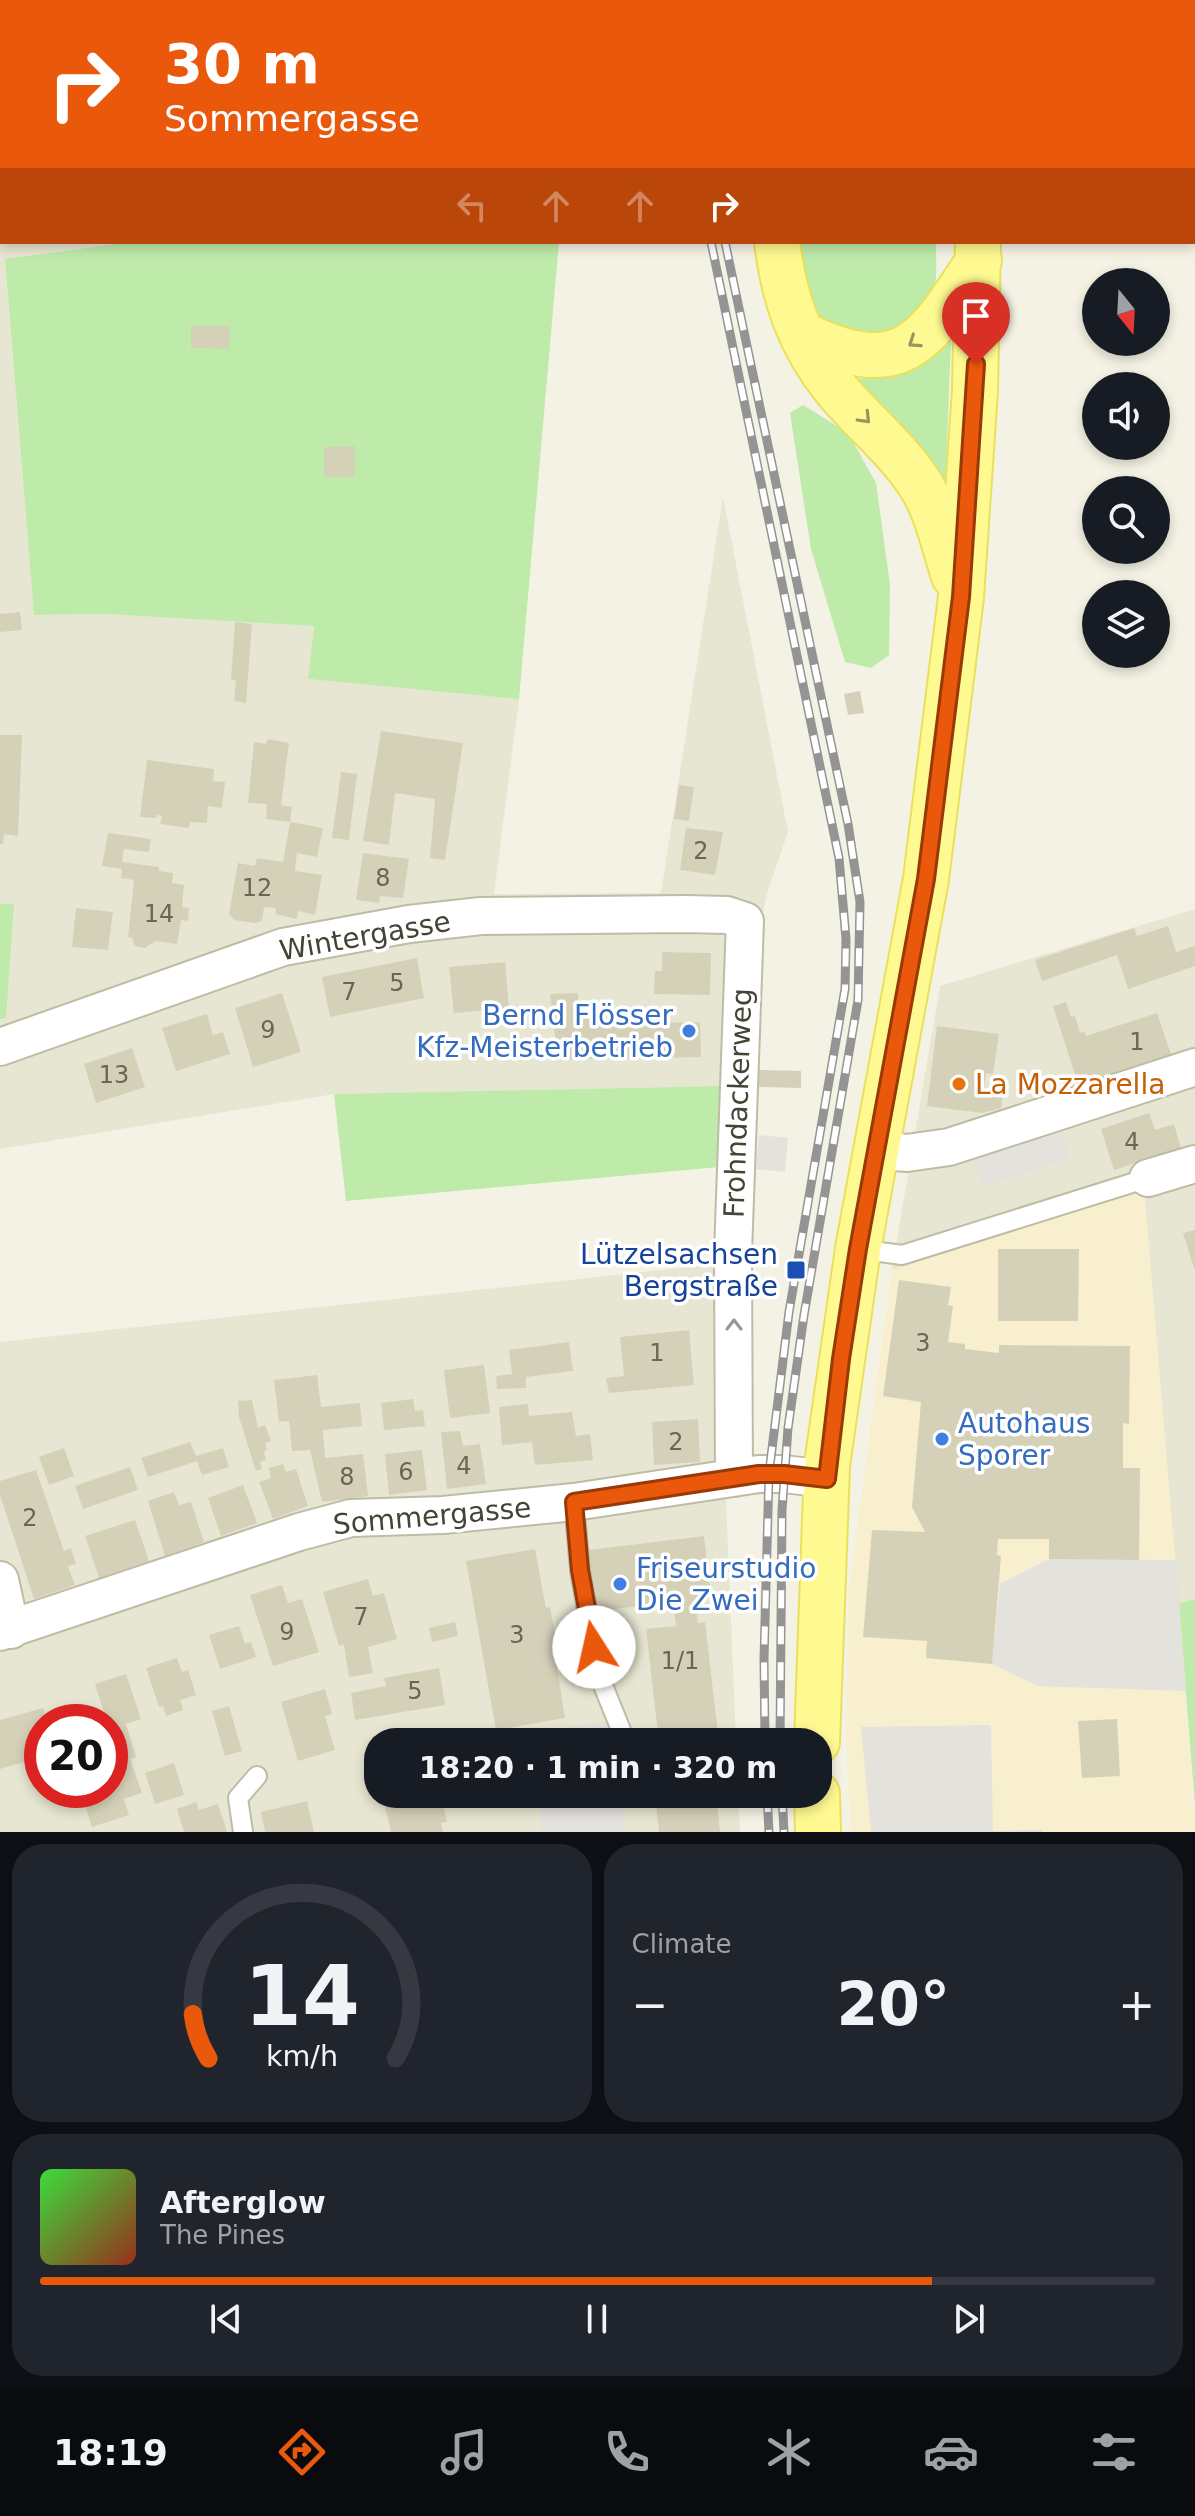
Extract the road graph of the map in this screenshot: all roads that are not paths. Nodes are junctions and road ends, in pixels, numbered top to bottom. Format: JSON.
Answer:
{"nodes":[{"id":1,"x":777,"y":244,"type":"edge"},
{"id":2,"x":979,"y":251,"type":"edge"},
{"id":3,"x":802,"y":334,"type":"junction"},
{"id":4,"x":961,"y":597,"type":"junction"},
{"id":5,"x":745,"y":921,"type":"joint"},
{"id":6,"x":0,"y":1047,"type":"edge"},
{"id":7,"x":1195,"y":1067,"type":"edge"},
{"id":8,"x":878,"y":1150,"type":"junction"},
{"id":9,"x":1195,"y":1164,"type":"edge"},
{"id":10,"x":1148,"y":1178,"type":"joint"},
{"id":11,"x":858,"y":1249,"type":"junction"},
{"id":12,"x":827,"y":1472,"type":"junction"},
{"id":13,"x":734,"y":1478,"type":"junction"},
{"id":14,"x":574,"y":1502,"type":"junction"},
{"id":15,"x":0,"y":1580,"type":"edge"},
{"id":16,"x":6,"y":1631,"type":"edge"},
{"id":17,"x":620,"y":1728,"type":"edge"},
{"id":18,"x":818,"y":1728,"type":"edge"},
{"id":19,"x":257,"y":1776,"type":"dead end"},
{"id":20,"x":817,"y":1808,"type":"edge"},
{"id":21,"x":243,"y":1832,"type":"edge"},
{"id":22,"x":818,"y":1832,"type":"edge"}],
"edges":[{"from":1,"to":3,"type":"main road"},
{"from":2,"to":3,"type":"main road","one_way":true},
{"from":2,"to":4,"type":"main road"},
{"from":3,"to":4,"type":"main road","one_way":true},
{"from":4,"to":8,"type":"main road"},
{"from":5,"to":6,"type":"street","name":"Wintergasse"},
{"from":13,"to":5,"type":"street","name":"Frohndackerweg","one_way":true},
{"from":7,"to":8,"type":"street"},
{"from":8,"to":11,"type":"main road"},
{"from":9,"to":10,"type":"street"},
{"from":10,"to":11,"type":"lane"},
{"from":11,"to":12,"type":"main road"},
{"from":12,"to":13,"type":"street","name":"Sommergasse"},
{"from":12,"to":18,"type":"main road"},
{"from":13,"to":14,"type":"street","name":"Sommergasse"},
{"from":14,"to":16,"type":"street","name":"Sommergasse"},
{"from":14,"to":17,"type":"lane"},
{"from":15,"to":16,"type":"street"},
{"from":19,"to":21,"type":"lane"},
{"from":20,"to":22,"type":"main road"}]}
